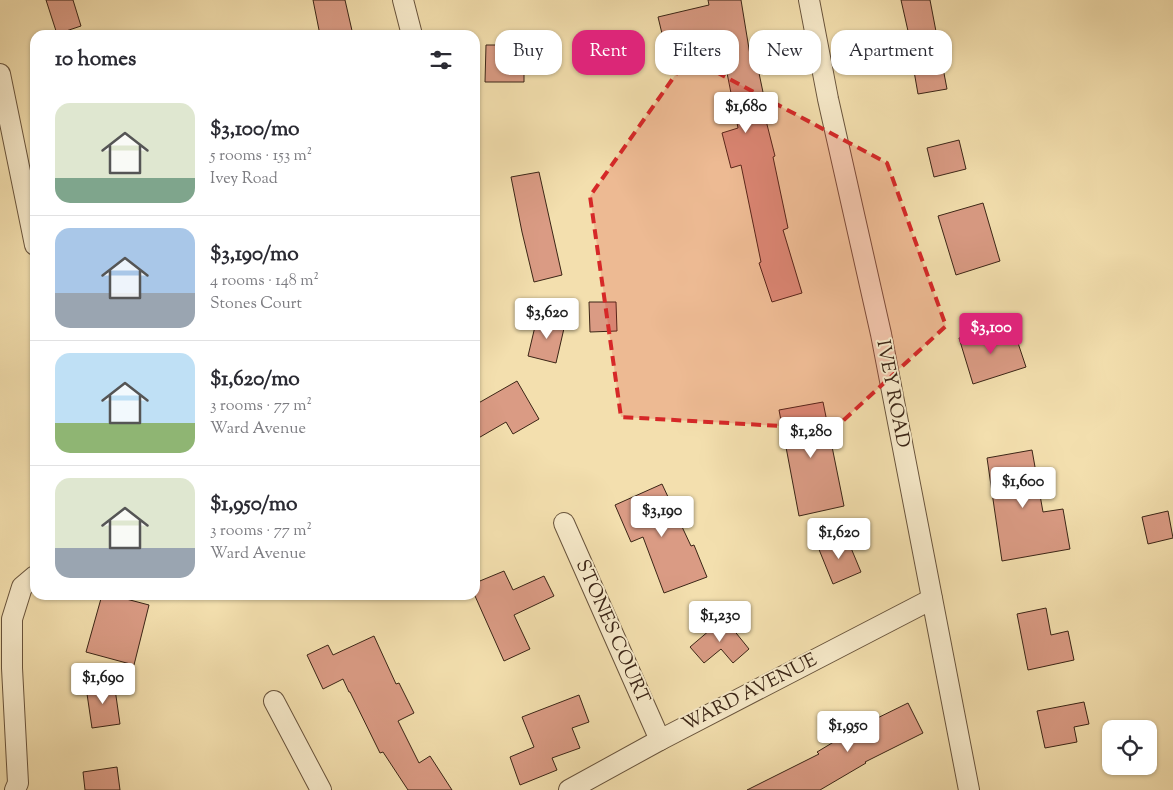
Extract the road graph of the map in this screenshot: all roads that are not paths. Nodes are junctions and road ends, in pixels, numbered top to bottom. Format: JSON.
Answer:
{"nodes":[{"id":1,"x":402,"y":0,"type":"edge"},
{"id":2,"x":809,"y":0,"type":"edge"},
{"id":3,"x":411,"y":30,"type":"edge"},
{"id":4,"x":0,"y":74,"type":"edge"},
{"id":5,"x":30,"y":221,"type":"edge"},
{"id":6,"x":564,"y":523,"type":"dead end"},
{"id":7,"x":30,"y":580,"type":"edge"},
{"id":8,"x":932,"y":599,"type":"junction"},
{"id":9,"x":274,"y":701,"type":"dead end"},
{"id":10,"x":660,"y":740,"type":"junction"},
{"id":11,"x":16,"y":790,"type":"edge"},
{"id":12,"x":321,"y":790,"type":"edge"},
{"id":13,"x":569,"y":790,"type":"edge"},
{"id":14,"x":969,"y":790,"type":"edge"}],
"edges":[{"from":1,"to":3,"type":"street"},
{"from":2,"to":8,"type":"street","name":"IVEY ROAD"},
{"from":4,"to":5,"type":"street"},
{"from":6,"to":10,"type":"street","name":"STONES COURT"},
{"from":7,"to":11,"type":"street"},
{"from":8,"to":10,"type":"street","name":"WARD AVENUE"},
{"from":8,"to":14,"type":"street","name":"IVEY ROAD"},
{"from":9,"to":12,"type":"street"},
{"from":10,"to":13,"type":"street","name":"WARD AVENUE"}]}
